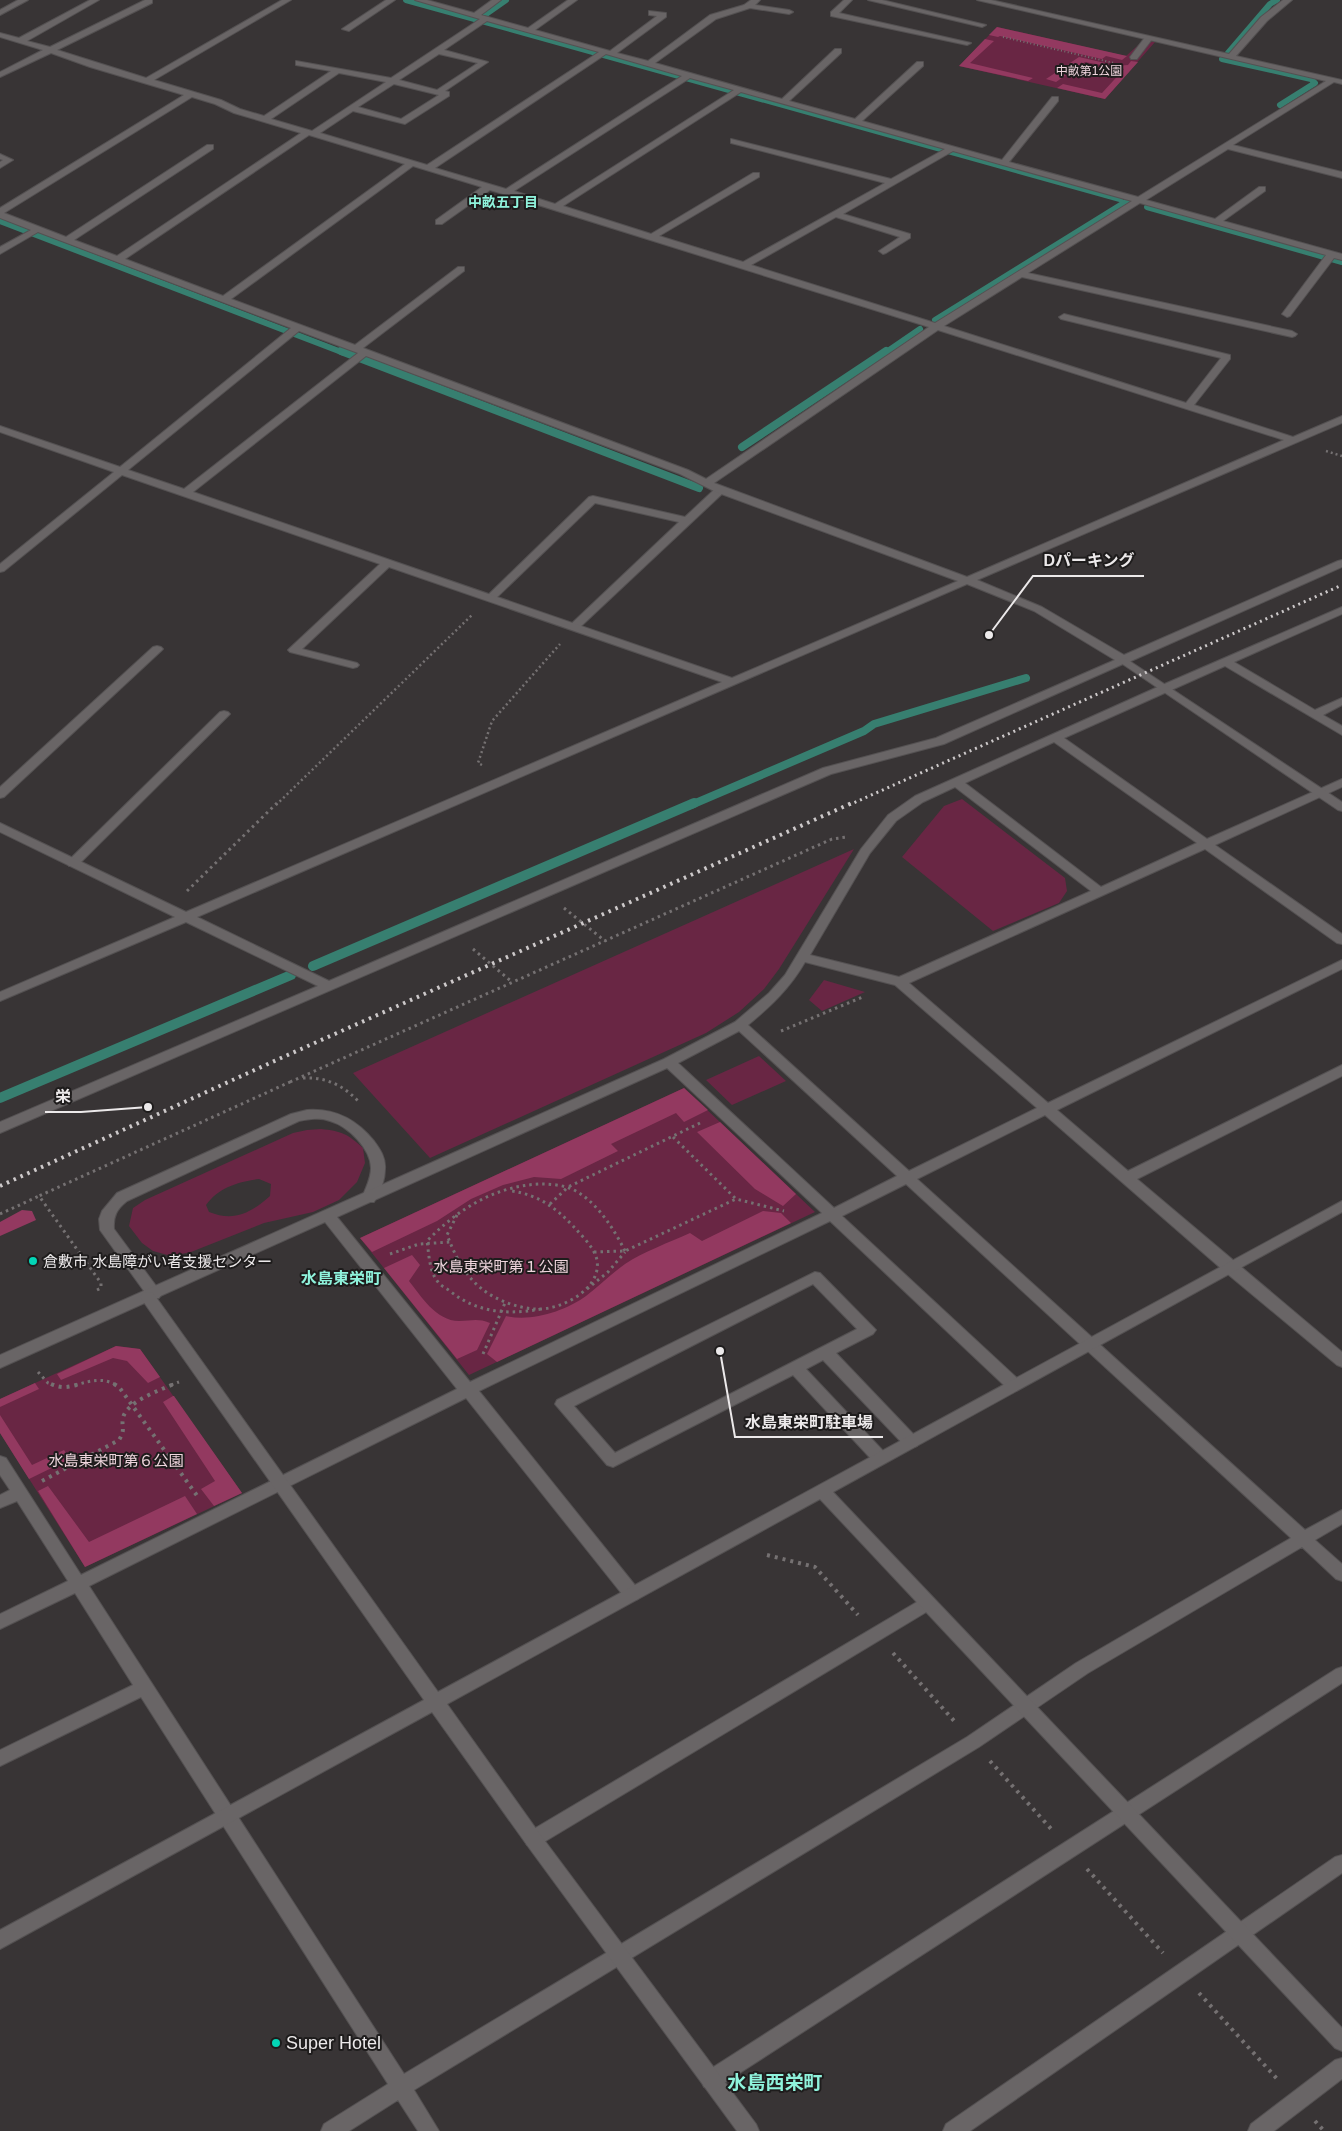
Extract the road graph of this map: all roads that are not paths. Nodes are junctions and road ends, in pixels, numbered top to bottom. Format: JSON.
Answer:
{"nodes":[{"id":1,"x":24,"y":0,"type":"edge"},
{"id":2,"x":95,"y":0,"type":"edge"},
{"id":3,"x":287,"y":0,"type":"edge"},
{"id":4,"x":391,"y":0,"type":"edge"},
{"id":5,"x":419,"y":0,"type":"edge"},
{"id":6,"x":497,"y":0,"type":"edge"},
{"id":7,"x":573,"y":0,"type":"edge"},
{"id":8,"x":756,"y":0,"type":"edge"},
{"id":9,"x":848,"y":0,"type":"edge"},
{"id":10,"x":872,"y":0,"type":"edge"},
{"id":11,"x":981,"y":0,"type":"edge"},
{"id":12,"x":1288,"y":0,"type":"edge"},
{"id":13,"x":150,"y":1,"type":"edge"},
{"id":14,"x":748,"y":6,"type":"junction"},
{"id":15,"x":789,"y":12,"type":"dead end"},
{"id":16,"x":0,"y":13,"type":"edge"},
{"id":17,"x":652,"y":13,"type":"dead end"},
{"id":18,"x":476,"y":15,"type":"junction"},
{"id":19,"x":487,"y":18,"type":"junction"},
{"id":20,"x":982,"y":25,"type":"dead end"},
{"id":21,"x":346,"y":29,"type":"dead end"},
{"id":22,"x":530,"y":30,"type":"junction"},
{"id":23,"x":0,"y":35,"type":"edge"},
{"id":24,"x":1150,"y":38,"type":"junction"},
{"id":25,"x":20,"y":41,"type":"junction"},
{"id":26,"x":967,"y":43,"type":"dead end"},
{"id":27,"x":52,"y":50,"type":"junction"},
{"id":28,"x":437,"y":51,"type":"junction"},
{"id":29,"x":838,"y":51,"type":"dead end"},
{"id":30,"x":609,"y":52,"type":"junction"},
{"id":31,"x":1134,"y":57,"type":"road end"},
{"id":32,"x":1231,"y":57,"type":"junction"},
{"id":33,"x":299,"y":63,"type":"dead end"},
{"id":34,"x":652,"y":64,"type":"junction"},
{"id":35,"x":920,"y":64,"type":"dead end"},
{"id":36,"x":338,"y":70,"type":"junction"},
{"id":37,"x":690,"y":74,"type":"junction"},
{"id":38,"x":0,"y":75,"type":"edge"},
{"id":39,"x":1332,"y":80,"type":"junction"},
{"id":40,"x":147,"y":81,"type":"junction"},
{"id":41,"x":393,"y":81,"type":"junction"},
{"id":42,"x":1342,"y":82,"type":"edge"},
{"id":43,"x":741,"y":89,"type":"junction"},
{"id":44,"x":439,"y":92,"type":"junction"},
{"id":45,"x":191,"y":94,"type":"junction"},
{"id":46,"x":1055,"y":98,"type":"dead end"},
{"id":47,"x":784,"y":101,"type":"junction"},
{"id":48,"x":352,"y":108,"type":"junction"},
{"id":49,"x":265,"y":119,"type":"junction"},
{"id":50,"x":857,"y":121,"type":"junction"},
{"id":51,"x":311,"y":133,"type":"junction"},
{"id":52,"x":734,"y":141,"type":"dead end"},
{"id":53,"x":210,"y":146,"type":"dead end"},
{"id":54,"x":1227,"y":146,"type":"junction"},
{"id":55,"x":949,"y":150,"type":"junction"},
{"id":56,"x":0,"y":156,"type":"edge"},
{"id":57,"x":1004,"y":162,"type":"junction"},
{"id":58,"x":412,"y":163,"type":"junction"},
{"id":59,"x":0,"y":165,"type":"edge"},
{"id":60,"x":429,"y":168,"type":"junction"},
{"id":61,"x":756,"y":175,"type":"dead end"},
{"id":62,"x":1342,"y":176,"type":"edge"},
{"id":63,"x":892,"y":182,"type":"junction"},
{"id":64,"x":488,"y":186,"type":"junction"},
{"id":65,"x":1262,"y":189,"type":"dead end"},
{"id":66,"x":507,"y":192,"type":"junction"},
{"id":67,"x":1140,"y":200,"type":"junction"},
{"id":68,"x":556,"y":207,"type":"junction"},
{"id":69,"x":0,"y":214,"type":"edge"},
{"id":70,"x":835,"y":214,"type":"junction"},
{"id":71,"x":439,"y":222,"type":"dead end"},
{"id":72,"x":1216,"y":222,"type":"junction"},
{"id":73,"x":32,"y":232,"type":"junction"},
{"id":74,"x":652,"y":237,"type":"junction"},
{"id":75,"x":67,"y":240,"type":"junction"},
{"id":76,"x":0,"y":251,"type":"edge"},
{"id":77,"x":883,"y":251,"type":"dead end"},
{"id":78,"x":1330,"y":257,"type":"junction"},
{"id":79,"x":1342,"y":257,"type":"edge"},
{"id":80,"x":119,"y":259,"type":"junction"},
{"id":81,"x":743,"y":266,"type":"junction"},
{"id":82,"x":461,"y":269,"type":"dead end"},
{"id":83,"x":1021,"y":274,"type":"junction"},
{"id":84,"x":225,"y":299,"type":"junction"},
{"id":85,"x":1287,"y":314,"type":"dead end"},
{"id":86,"x":1064,"y":317,"type":"dead end"},
{"id":87,"x":937,"y":326,"type":"junction"},
{"id":88,"x":298,"y":327,"type":"junction"},
{"id":89,"x":1292,"y":334,"type":"dead end"},
{"id":90,"x":360,"y":350,"type":"junction"},
{"id":91,"x":1188,"y":406,"type":"junction"},
{"id":92,"x":1342,"y":419,"type":"edge"},
{"id":93,"x":0,"y":430,"type":"edge"},
{"id":94,"x":1293,"y":440,"type":"junction"},
{"id":95,"x":121,"y":471,"type":"junction"},
{"id":96,"x":705,"y":484,"type":"junction"},
{"id":97,"x":720,"y":490,"type":"junction"},
{"id":98,"x":184,"y":493,"type":"junction"},
{"id":99,"x":687,"y":521,"type":"junction"},
{"id":100,"x":387,"y":563,"type":"junction"},
{"id":101,"x":1342,"y":563,"type":"edge"},
{"id":102,"x":0,"y":569,"type":"edge"},
{"id":103,"x":966,"y":580,"type":"junction"},
{"id":104,"x":490,"y":598,"type":"junction"},
{"id":105,"x":1342,"y":610,"type":"edge"},
{"id":106,"x":574,"y":627,"type":"junction"},
{"id":107,"x":157,"y":649,"type":"dead end"},
{"id":108,"x":1125,"y":661,"type":"junction"},
{"id":109,"x":1225,"y":661,"type":"junction"},
{"id":110,"x":352,"y":665,"type":"dead end"},
{"id":111,"x":733,"y":682,"type":"junction"},
{"id":112,"x":1164,"y":688,"type":"junction"},
{"id":113,"x":1342,"y":701,"type":"edge"},
{"id":114,"x":224,"y":714,"type":"dead end"},
{"id":115,"x":1315,"y":714,"type":"junction"},
{"id":116,"x":1342,"y":731,"type":"edge"},
{"id":117,"x":1055,"y":737,"type":"junction"},
{"id":118,"x":956,"y":782,"type":"junction"},
{"id":119,"x":1342,"y":783,"type":"edge"},
{"id":120,"x":1320,"y":792,"type":"junction"},
{"id":121,"x":0,"y":794,"type":"edge"},
{"id":122,"x":1342,"y":807,"type":"edge"},
{"id":123,"x":0,"y":827,"type":"edge"},
{"id":124,"x":1206,"y":844,"type":"junction"},
{"id":125,"x":73,"y":863,"type":"junction"},
{"id":126,"x":1100,"y":892,"type":"junction"},
{"id":127,"x":187,"y":918,"type":"junction"},
{"id":128,"x":1342,"y":940,"type":"edge"},
{"id":129,"x":801,"y":957,"type":"junction"},
{"id":130,"x":1342,"y":964,"type":"edge"},
{"id":131,"x":900,"y":982,"type":"junction"},
{"id":132,"x":329,"y":986,"type":"junction"},
{"id":133,"x":0,"y":997,"type":"edge"},
{"id":134,"x":740,"y":1025,"type":"junction"},
{"id":135,"x":669,"y":1062,"type":"junction"},
{"id":136,"x":1342,"y":1070,"type":"edge"},
{"id":137,"x":1046,"y":1109,"type":"junction"},
{"id":138,"x":0,"y":1128,"type":"edge"},
{"id":139,"x":906,"y":1178,"type":"junction"},
{"id":140,"x":1127,"y":1178,"type":"junction"},
{"id":141,"x":369,"y":1198,"type":"junction"},
{"id":142,"x":1342,"y":1206,"type":"edge"},
{"id":143,"x":833,"y":1214,"type":"junction"},
{"id":144,"x":328,"y":1216,"type":"junction"},
{"id":145,"x":1230,"y":1267,"type":"junction"},
{"id":146,"x":151,"y":1295,"type":"junction"},
{"id":147,"x":1089,"y":1343,"type":"junction"},
{"id":148,"x":825,"y":1352,"type":"junction"},
{"id":149,"x":1342,"y":1361,"type":"edge"},
{"id":150,"x":0,"y":1362,"type":"edge"},
{"id":151,"x":795,"y":1367,"type":"junction"},
{"id":152,"x":1013,"y":1384,"type":"junction"},
{"id":153,"x":468,"y":1390,"type":"junction"},
{"id":154,"x":911,"y":1442,"type":"junction"},
{"id":155,"x":880,"y":1458,"type":"junction"},
{"id":156,"x":0,"y":1462,"type":"edge"},
{"id":157,"x":280,"y":1485,"type":"junction"},
{"id":158,"x":822,"y":1491,"type":"junction"},
{"id":159,"x":19,"y":1493,"type":"junction"},
{"id":160,"x":0,"y":1502,"type":"edge"},
{"id":161,"x":1342,"y":1516,"type":"edge"},
{"id":162,"x":1304,"y":1539,"type":"junction"},
{"id":163,"x":1342,"y":1574,"type":"edge"},
{"id":164,"x":78,"y":1583,"type":"junction"},
{"id":165,"x":632,"y":1594,"type":"junction"},
{"id":166,"x":927,"y":1602,"type":"junction"},
{"id":167,"x":0,"y":1622,"type":"edge"},
{"id":168,"x":1342,"y":1674,"type":"edge"},
{"id":169,"x":145,"y":1688,"type":"junction"},
{"id":170,"x":435,"y":1702,"type":"junction"},
{"id":171,"x":1026,"y":1707,"type":"junction"},
{"id":172,"x":0,"y":1758,"type":"edge"},
{"id":173,"x":1127,"y":1814,"type":"junction"},
{"id":174,"x":226,"y":1816,"type":"junction"},
{"id":175,"x":533,"y":1839,"type":"junction"},
{"id":176,"x":1342,"y":1863,"type":"edge"},
{"id":177,"x":1239,"y":1933,"type":"junction"},
{"id":178,"x":0,"y":1940,"type":"edge"},
{"id":179,"x":619,"y":1955,"type":"junction"},
{"id":180,"x":1342,"y":2042,"type":"edge"},
{"id":181,"x":1342,"y":2067,"type":"edge"},
{"id":182,"x":711,"y":2080,"type":"junction"},
{"id":183,"x":400,"y":2086,"type":"junction"},
{"id":184,"x":331,"y":2131,"type":"edge"},
{"id":185,"x":429,"y":2131,"type":"edge"},
{"id":186,"x":749,"y":2131,"type":"edge"},
{"id":187,"x":953,"y":2131,"type":"edge"},
{"id":188,"x":1258,"y":2131,"type":"edge"}],
"edges":[{"from":1,"to":16,"type":"street"},
{"from":2,"to":25,"type":"street"},
{"from":3,"to":40,"type":"street"},
{"from":4,"to":21,"type":"street"},
{"from":5,"to":18,"type":"street"},
{"from":6,"to":18,"type":"street"},
{"from":7,"to":22,"type":"street"},
{"from":8,"to":14,"type":"street"},
{"from":9,"to":26,"type":"street"},
{"from":10,"to":20,"type":"street"},
{"from":11,"to":24,"type":"street"},
{"from":12,"to":32,"type":"street"},
{"from":13,"to":27,"type":"street"},
{"from":14,"to":15,"type":"street"},
{"from":14,"to":34,"type":"street"},
{"from":17,"to":30,"type":"street"},
{"from":18,"to":19,"type":"street"},
{"from":19,"to":22,"type":"street"},
{"from":19,"to":28,"type":"street"},
{"from":22,"to":30,"type":"street"},
{"from":23,"to":25,"type":"street"},
{"from":24,"to":31,"type":"street"},
{"from":24,"to":32,"type":"street"},
{"from":25,"to":27,"type":"street"},
{"from":27,"to":38,"type":"street"},
{"from":27,"to":40,"type":"street"},
{"from":28,"to":41,"type":"street"},
{"from":28,"to":44,"type":"street"},
{"from":29,"to":47,"type":"street"},
{"from":30,"to":34,"type":"street"},
{"from":30,"to":60,"type":"street"},
{"from":32,"to":39,"type":"street"},
{"from":33,"to":36,"type":"street"},
{"from":34,"to":37,"type":"street"},
{"from":35,"to":50,"type":"street"},
{"from":36,"to":41,"type":"street"},
{"from":36,"to":49,"type":"street"},
{"from":37,"to":43,"type":"street"},
{"from":37,"to":66,"type":"street"},
{"from":39,"to":42,"type":"street"},
{"from":39,"to":54,"type":"street"},
{"from":40,"to":45,"type":"street"},
{"from":41,"to":44,"type":"street"},
{"from":41,"to":48,"type":"street"},
{"from":43,"to":47,"type":"street"},
{"from":43,"to":68,"type":"street"},
{"from":44,"to":48,"type":"street"},
{"from":45,"to":49,"type":"street"},
{"from":45,"to":69,"type":"street"},
{"from":46,"to":57,"type":"street"},
{"from":47,"to":50,"type":"street"},
{"from":48,"to":51,"type":"street"},
{"from":49,"to":51,"type":"street"},
{"from":50,"to":55,"type":"street"},
{"from":51,"to":58,"type":"street"},
{"from":51,"to":80,"type":"street"},
{"from":52,"to":63,"type":"street"},
{"from":53,"to":75,"type":"street"},
{"from":54,"to":62,"type":"street"},
{"from":54,"to":67,"type":"street"},
{"from":55,"to":57,"type":"street"},
{"from":55,"to":63,"type":"street"},
{"from":56,"to":59,"type":"street"},
{"from":57,"to":67,"type":"street"},
{"from":58,"to":60,"type":"street"},
{"from":58,"to":84,"type":"street"},
{"from":60,"to":64,"type":"street"},
{"from":61,"to":74,"type":"street"},
{"from":63,"to":70,"type":"street"},
{"from":64,"to":66,"type":"street"},
{"from":64,"to":71,"type":"street"},
{"from":65,"to":72,"type":"street"},
{"from":66,"to":68,"type":"street"},
{"from":67,"to":72,"type":"street"},
{"from":67,"to":83,"type":"street"},
{"from":68,"to":74,"type":"street"},
{"from":69,"to":73,"type":"street"},
{"from":70,"to":77,"type":"street"},
{"from":70,"to":81,"type":"street"},
{"from":72,"to":78,"type":"street"},
{"from":73,"to":75,"type":"street"},
{"from":73,"to":76,"type":"street"},
{"from":74,"to":81,"type":"street"},
{"from":75,"to":80,"type":"street"},
{"from":78,"to":79,"type":"street"},
{"from":78,"to":85,"type":"street"},
{"from":80,"to":84,"type":"street"},
{"from":81,"to":87,"type":"street"},
{"from":82,"to":90,"type":"street"},
{"from":83,"to":87,"type":"street"},
{"from":83,"to":89,"type":"street"},
{"from":84,"to":88,"type":"street"},
{"from":86,"to":91,"type":"street"},
{"from":87,"to":91,"type":"street"},
{"from":87,"to":96,"type":"street"},
{"from":88,"to":90,"type":"street"},
{"from":88,"to":95,"type":"street"},
{"from":90,"to":96,"type":"street"},
{"from":90,"to":98,"type":"street"},
{"from":91,"to":94,"type":"street"},
{"from":92,"to":94,"type":"street"},
{"from":93,"to":95,"type":"street"},
{"from":94,"to":103,"type":"street"},
{"from":95,"to":98,"type":"street"},
{"from":95,"to":102,"type":"street"},
{"from":96,"to":97,"type":"street"},
{"from":97,"to":99,"type":"street"},
{"from":97,"to":103,"type":"street"},
{"from":98,"to":100,"type":"street"},
{"from":99,"to":104,"type":"street"},
{"from":99,"to":106,"type":"street"},
{"from":100,"to":104,"type":"street"},
{"from":100,"to":110,"type":"street"},
{"from":101,"to":108,"type":"street"},
{"from":103,"to":108,"type":"street"},
{"from":103,"to":111,"type":"street"},
{"from":104,"to":106,"type":"street"},
{"from":105,"to":109,"type":"street"},
{"from":106,"to":111,"type":"street"},
{"from":107,"to":121,"type":"street"},
{"from":108,"to":112,"type":"street"},
{"from":108,"to":132,"type":"street"},
{"from":109,"to":112,"type":"street"},
{"from":109,"to":115,"type":"street"},
{"from":111,"to":127,"type":"street"},
{"from":112,"to":117,"type":"street"},
{"from":112,"to":120,"type":"street"},
{"from":113,"to":115,"type":"street"},
{"from":114,"to":125,"type":"street"},
{"from":115,"to":116,"type":"street"},
{"from":117,"to":118,"type":"street"},
{"from":117,"to":124,"type":"street"},
{"from":118,"to":126,"type":"street"},
{"from":118,"to":129,"type":"street"},
{"from":119,"to":120,"type":"street"},
{"from":120,"to":122,"type":"street"},
{"from":120,"to":124,"type":"street"},
{"from":123,"to":125,"type":"street"},
{"from":124,"to":126,"type":"street"},
{"from":124,"to":128,"type":"street"},
{"from":125,"to":127,"type":"street"},
{"from":126,"to":131,"type":"street"},
{"from":127,"to":132,"type":"street"},
{"from":127,"to":133,"type":"street"},
{"from":129,"to":131,"type":"street"},
{"from":129,"to":134,"type":"street"},
{"from":130,"to":137,"type":"street"},
{"from":131,"to":137,"type":"street"},
{"from":132,"to":138,"type":"street"},
{"from":134,"to":135,"type":"street"},
{"from":134,"to":139,"type":"street"},
{"from":135,"to":141,"type":"street"},
{"from":135,"to":143,"type":"street"},
{"from":136,"to":140,"type":"street"},
{"from":137,"to":139,"type":"street"},
{"from":137,"to":140,"type":"street"},
{"from":139,"to":143,"type":"street"},
{"from":139,"to":147,"type":"street"},
{"from":140,"to":145,"type":"street"},
{"from":141,"to":144,"type":"street"},
{"from":141,"to":146,"type":"street"},
{"from":142,"to":145,"type":"street"},
{"from":143,"to":152,"type":"street"},
{"from":143,"to":153,"type":"street"},
{"from":144,"to":146,"type":"street"},
{"from":144,"to":153,"type":"street"},
{"from":145,"to":147,"type":"street"},
{"from":145,"to":149,"type":"street"},
{"from":146,"to":150,"type":"street"},
{"from":146,"to":157,"type":"street"},
{"from":147,"to":152,"type":"street"},
{"from":147,"to":162,"type":"street"},
{"from":148,"to":151,"type":"street"},
{"from":148,"to":151,"type":"street"},
{"from":148,"to":154,"type":"street"},
{"from":151,"to":155,"type":"street"},
{"from":152,"to":154,"type":"street"},
{"from":153,"to":157,"type":"street"},
{"from":153,"to":165,"type":"street"},
{"from":154,"to":155,"type":"street"},
{"from":155,"to":158,"type":"street"},
{"from":156,"to":159,"type":"street"},
{"from":157,"to":164,"type":"street"},
{"from":157,"to":170,"type":"street"},
{"from":158,"to":165,"type":"street"},
{"from":158,"to":166,"type":"street"},
{"from":159,"to":160,"type":"street"},
{"from":159,"to":164,"type":"street"},
{"from":161,"to":162,"type":"street"},
{"from":162,"to":163,"type":"street"},
{"from":162,"to":171,"type":"street"},
{"from":164,"to":167,"type":"street"},
{"from":164,"to":169,"type":"street"},
{"from":165,"to":170,"type":"street"},
{"from":166,"to":171,"type":"street"},
{"from":166,"to":175,"type":"street"},
{"from":168,"to":173,"type":"street"},
{"from":169,"to":172,"type":"street"},
{"from":169,"to":174,"type":"street"},
{"from":170,"to":174,"type":"street"},
{"from":170,"to":175,"type":"street"},
{"from":171,"to":173,"type":"street"},
{"from":171,"to":179,"type":"street"},
{"from":173,"to":177,"type":"street"},
{"from":173,"to":182,"type":"street"},
{"from":174,"to":178,"type":"street"},
{"from":174,"to":183,"type":"street"},
{"from":175,"to":179,"type":"street"},
{"from":176,"to":177,"type":"street"},
{"from":177,"to":180,"type":"street"},
{"from":177,"to":187,"type":"street"},
{"from":179,"to":182,"type":"street"},
{"from":179,"to":183,"type":"street"},
{"from":181,"to":188,"type":"street"},
{"from":182,"to":186,"type":"street"},
{"from":183,"to":184,"type":"street"},
{"from":183,"to":185,"type":"street"}]}
